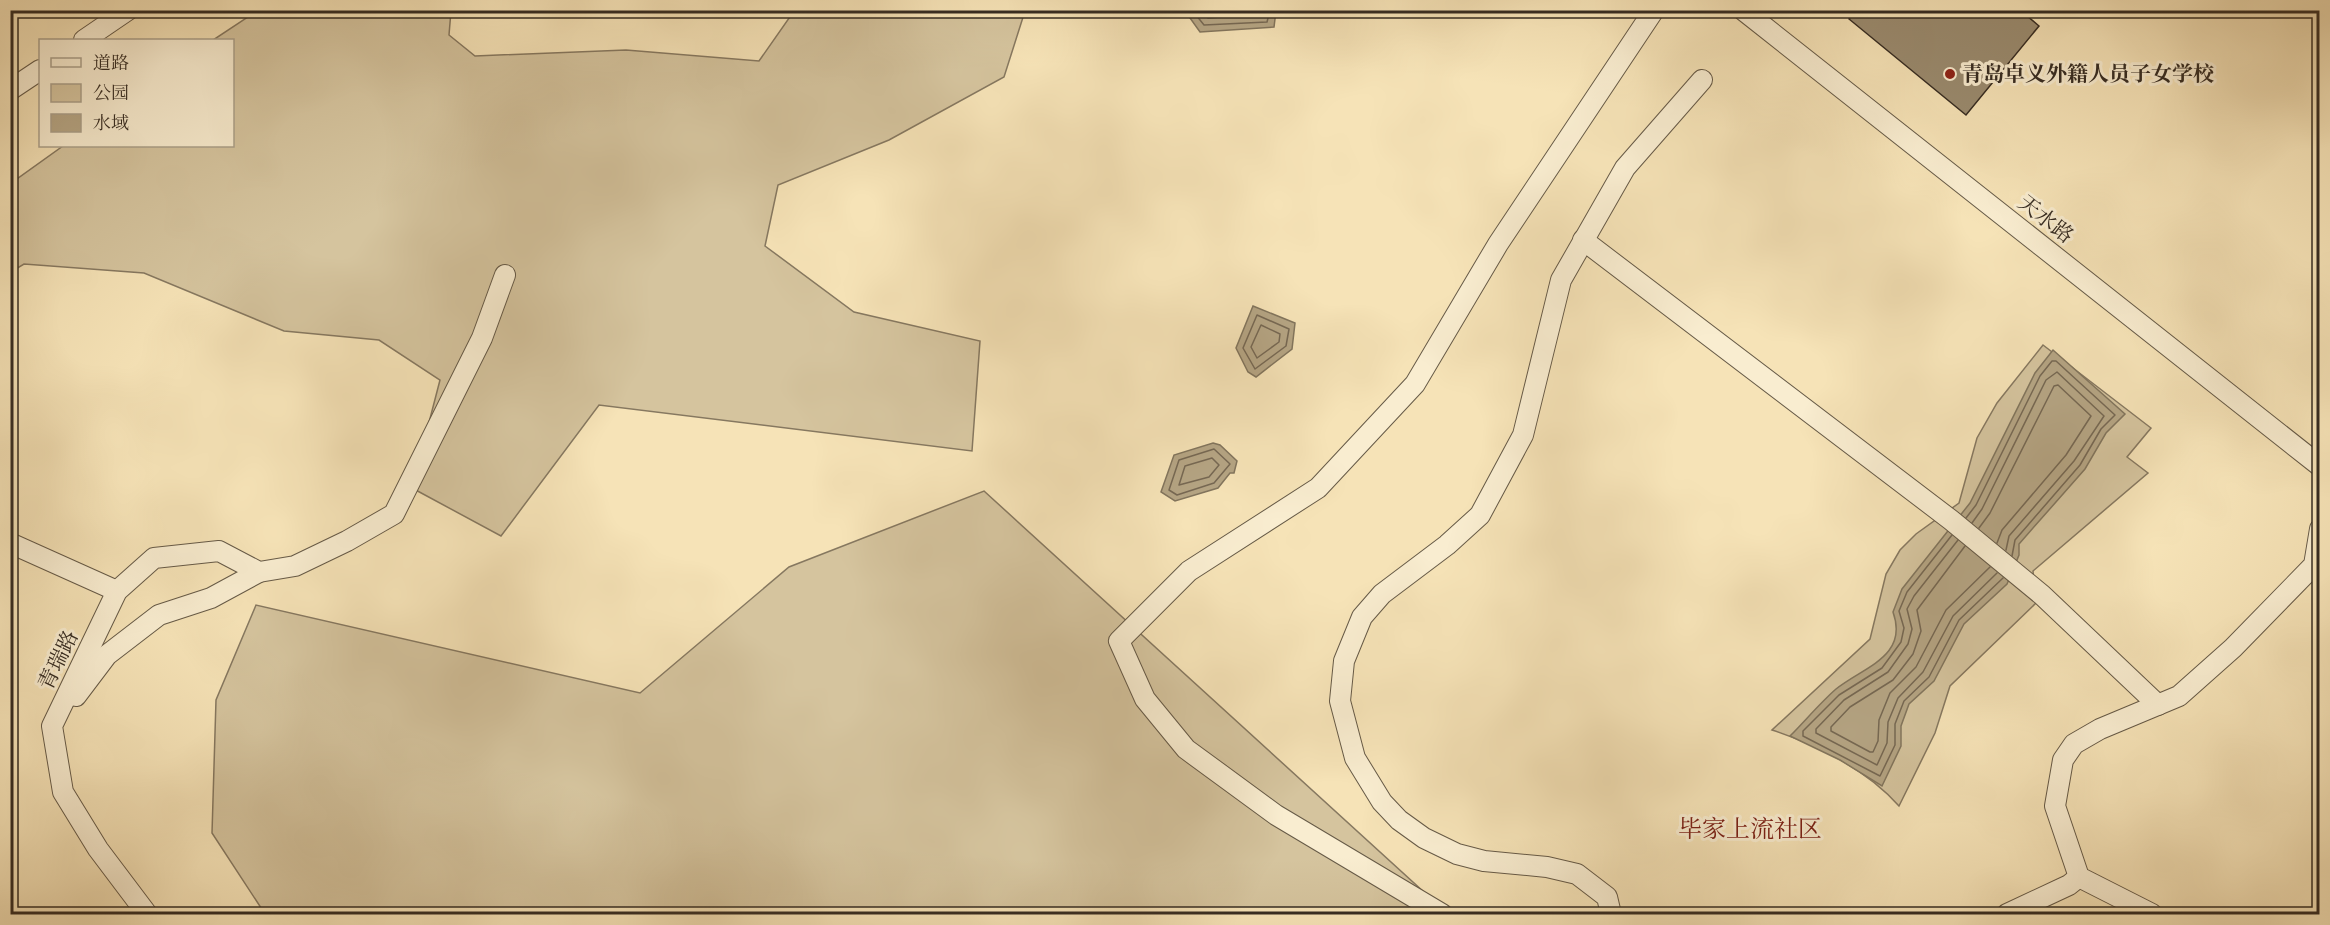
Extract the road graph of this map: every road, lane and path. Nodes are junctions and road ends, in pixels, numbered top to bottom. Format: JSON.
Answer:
{"nodes":[{"id":1,"x":128,"y":10,"type":"edge"},
{"id":2,"x":1654,"y":10,"type":"edge"},
{"id":3,"x":1743,"y":10,"type":"edge"},
{"id":4,"x":85,"y":39,"type":"edge"},
{"id":5,"x":39,"y":71,"type":"edge"},
{"id":6,"x":1702,"y":80,"type":"dead end"},
{"id":7,"x":10,"y":90,"type":"edge"},
{"id":8,"x":1583,"y":240,"type":"junction"},
{"id":9,"x":505,"y":275,"type":"dead end"},
{"id":10,"x":2319,"y":466,"type":"edge"},
{"id":11,"x":2319,"y":529,"type":"edge"},
{"id":12,"x":10,"y":543,"type":"edge"},
{"id":13,"x":259,"y":572,"type":"junction"},
{"id":14,"x":2317,"y":574,"type":"edge"},
{"id":15,"x":117,"y":591,"type":"junction"},
{"id":16,"x":2158,"y":705,"type":"junction"},
{"id":17,"x":52,"y":726,"type":"junction"},
{"id":18,"x":2079,"y":877,"type":"junction"},
{"id":19,"x":147,"y":915,"type":"edge"},
{"id":20,"x":1442,"y":915,"type":"edge"},
{"id":21,"x":1611,"y":915,"type":"edge"},
{"id":22,"x":2007,"y":915,"type":"edge"},
{"id":23,"x":2152,"y":915,"type":"edge"}],
"edges":[{"from":1,"to":4,"type":"street"},
{"from":2,"to":20,"type":"street"},
{"from":3,"to":10,"type":"street","name":"天水路"},
{"from":5,"to":7,"type":"street"},
{"from":6,"to":8,"type":"street"},
{"from":8,"to":16,"type":"street"},
{"from":8,"to":21,"type":"street"},
{"from":9,"to":13,"type":"street"},
{"from":11,"to":14,"type":"street"},
{"from":12,"to":15,"type":"street"},
{"from":13,"to":15,"type":"street"},
{"from":13,"to":17,"type":"street"},
{"from":14,"to":16,"type":"street"},
{"from":15,"to":17,"type":"street","name":"青瑞路"},
{"from":16,"to":18,"type":"street"},
{"from":17,"to":19,"type":"street"},
{"from":18,"to":22,"type":"street"},
{"from":18,"to":23,"type":"street"}]}
